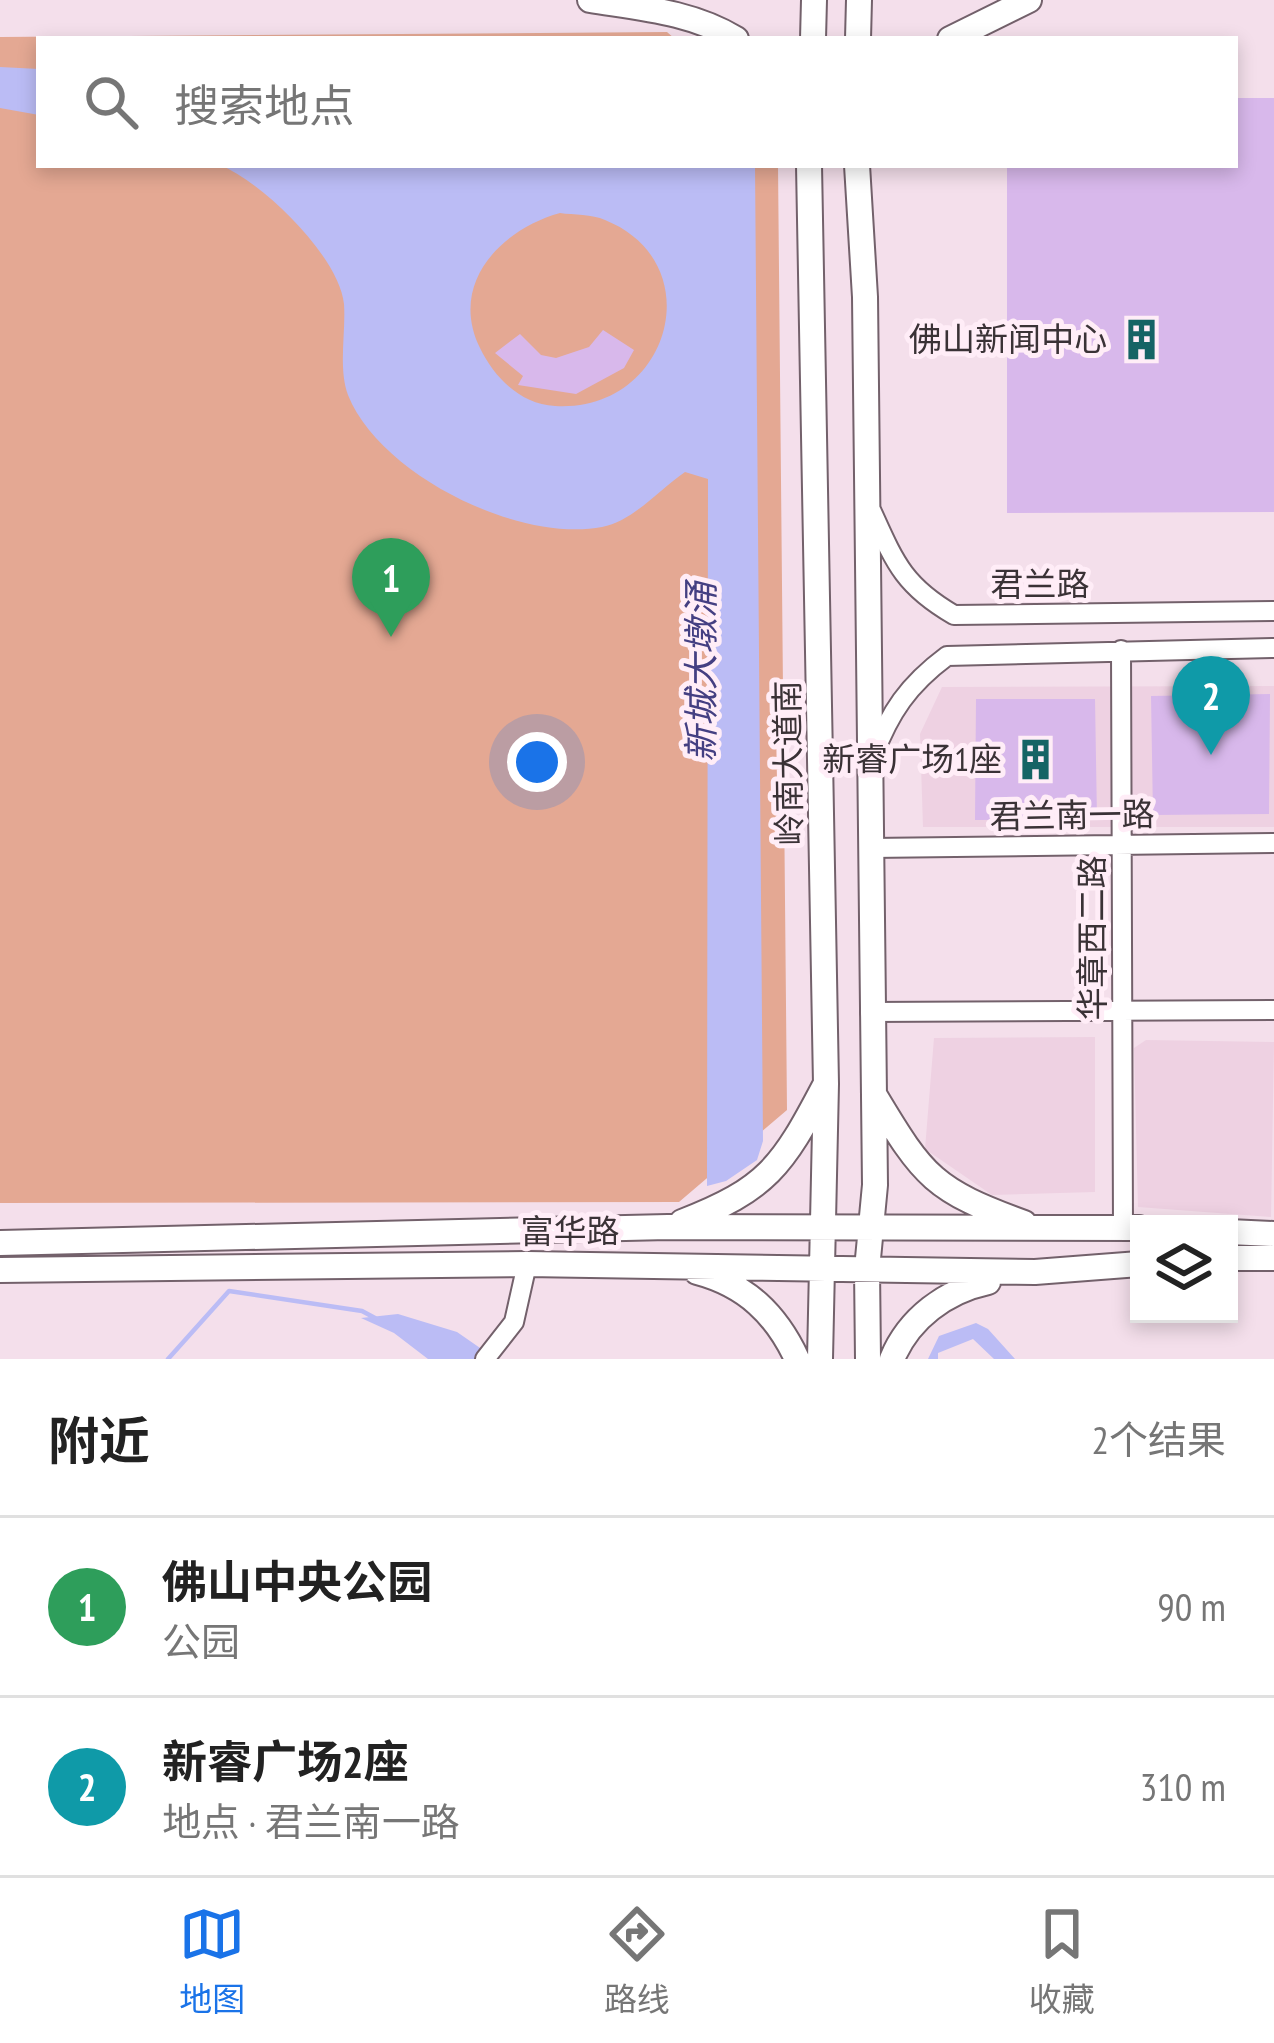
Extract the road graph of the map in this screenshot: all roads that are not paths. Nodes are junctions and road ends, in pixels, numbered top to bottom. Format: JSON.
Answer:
{"nodes":[{"id":1,"x":590,"y":0,"type":"edge"},
{"id":2,"x":814,"y":0,"type":"edge"},
{"id":3,"x":859,"y":0,"type":"edge"},
{"id":4,"x":1029,"y":0,"type":"edge"},
{"id":5,"x":731,"y":36,"type":"edge"},
{"id":6,"x":813,"y":36,"type":"edge"},
{"id":7,"x":858,"y":36,"type":"edge"},
{"id":8,"x":956,"y":36,"type":"edge"},
{"id":9,"x":808,"y":172,"type":"edge"},
{"id":10,"x":860,"y":172,"type":"edge"},
{"id":11,"x":867,"y":501,"type":"junction"},
{"id":12,"x":1274,"y":611,"type":"edge"},
{"id":13,"x":1274,"y":648,"type":"edge"},
{"id":14,"x":1120,"y":650,"type":"junction"},
{"id":15,"x":871,"y":761,"type":"junction"},
{"id":16,"x":1274,"y":842,"type":"edge"},
{"id":17,"x":1121,"y":844,"type":"junction"},
{"id":18,"x":871,"y":848,"type":"junction"},
{"id":19,"x":1274,"y":1010,"type":"edge"},
{"id":20,"x":1122,"y":1011,"type":"junction"},
{"id":21,"x":870,"y":1012,"type":"junction"},
{"id":22,"x":826,"y":1084,"type":"junction"},
{"id":23,"x":872,"y":1089,"type":"junction"},
{"id":24,"x":1130,"y":1215,"type":"edge"},
{"id":25,"x":1130,"y":1227,"type":"edge"},
{"id":26,"x":668,"y":1228,"type":"junction"},
{"id":27,"x":823,"y":1228,"type":"junction"},
{"id":28,"x":1038,"y":1228,"type":"junction"},
{"id":29,"x":871,"y":1232,"type":"junction"},
{"id":30,"x":1238,"y":1232,"type":"edge"},
{"id":31,"x":1274,"y":1234,"type":"edge"},
{"id":32,"x":0,"y":1243,"type":"edge"},
{"id":33,"x":1238,"y":1258,"type":"edge"},
{"id":34,"x":1274,"y":1258,"type":"edge"},
{"id":35,"x":527,"y":1264,"type":"junction"},
{"id":36,"x":665,"y":1264,"type":"junction"},
{"id":37,"x":819,"y":1265,"type":"junction"},
{"id":38,"x":1130,"y":1265,"type":"edge"},
{"id":39,"x":867,"y":1269,"type":"junction"},
{"id":40,"x":0,"y":1270,"type":"edge"},
{"id":41,"x":1036,"y":1272,"type":"junction"},
{"id":42,"x":484,"y":1359,"type":"edge"},
{"id":43,"x":797,"y":1359,"type":"edge"},
{"id":44,"x":820,"y":1359,"type":"edge"},
{"id":45,"x":868,"y":1359,"type":"edge"},
{"id":46,"x":892,"y":1359,"type":"edge"}],
"edges":[{"from":1,"to":5,"type":"main road"},
{"from":2,"to":6,"type":"main road"},
{"from":3,"to":7,"type":"main road"},
{"from":4,"to":8,"type":"main road"},
{"from":9,"to":22,"type":"main road","name":"岭南大道南"},
{"from":10,"to":11,"type":"main road"},
{"from":11,"to":12,"type":"street","name":"君兰路"},
{"from":11,"to":15,"type":"main road"},
{"from":13,"to":14,"type":"street","name":"君兰路"},
{"from":14,"to":15,"type":"street","name":"君兰路"},
{"from":14,"to":17,"type":"street","name":"华章西二路"},
{"from":15,"to":18,"type":"main road"},
{"from":16,"to":17,"type":"street","name":"君兰南一路"},
{"from":17,"to":18,"type":"street","name":"君兰南一路"},
{"from":17,"to":20,"type":"street","name":"华章西二路"},
{"from":18,"to":21,"type":"main road"},
{"from":19,"to":20,"type":"street"},
{"from":20,"to":21,"type":"street"},
{"from":20,"to":24,"type":"street","name":"华章西二路"},
{"from":21,"to":23,"type":"main road"},
{"from":22,"to":26,"type":"main road"},
{"from":22,"to":27,"type":"main road","name":"岭南大道南"},
{"from":23,"to":28,"type":"main road"},
{"from":23,"to":29,"type":"main road"},
{"from":25,"to":28,"type":"main road","name":"富华路"},
{"from":26,"to":27,"type":"main road","name":"富华路"},
{"from":26,"to":32,"type":"main road","name":"富华路"},
{"from":27,"to":29,"type":"main road","name":"富华路"},
{"from":27,"to":37,"type":"main road","name":"岭南大道南"},
{"from":28,"to":29,"type":"main road","name":"富华路"},
{"from":29,"to":39,"type":"main road"},
{"from":30,"to":31,"type":"main road"},
{"from":33,"to":34,"type":"main road"},
{"from":35,"to":36,"type":"main road","name":"富华路"},
{"from":35,"to":40,"type":"main road","name":"富华路"},
{"from":35,"to":42,"type":"street"},
{"from":36,"to":37,"type":"main road","name":"富华路"},
{"from":36,"to":43,"type":"main road"},
{"from":37,"to":39,"type":"main road","name":"富华路"},
{"from":37,"to":44,"type":"main road","name":"岭南大道南"},
{"from":38,"to":41,"type":"main road","name":"富华路"},
{"from":39,"to":41,"type":"main road","name":"富华路"},
{"from":39,"to":45,"type":"main road"},
{"from":41,"to":46,"type":"main road"}]}
